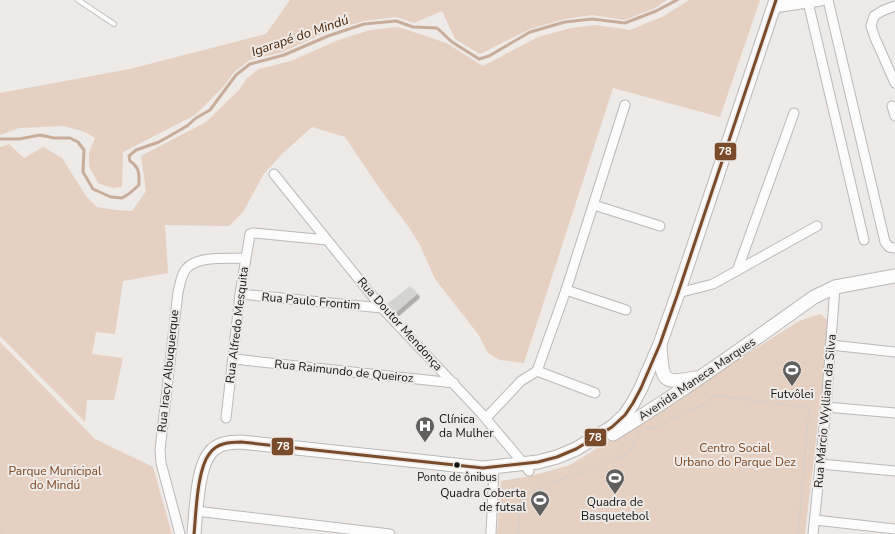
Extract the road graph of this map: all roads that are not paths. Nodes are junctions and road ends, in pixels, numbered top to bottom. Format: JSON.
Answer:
{"nodes":[{"id":1,"x":78,"y":0,"type":"edge"},
{"id":2,"x":821,"y":0,"type":"edge"},
{"id":3,"x":828,"y":0,"type":"edge"},
{"id":4,"x":808,"y":2,"type":"junction"},
{"id":5,"x":775,"y":3,"type":"edge"},
{"id":6,"x":895,"y":6,"type":"edge"},
{"id":7,"x":114,"y":24,"type":"dead end"},
{"id":8,"x":895,"y":83,"type":"edge"},
{"id":9,"x":625,"y":104,"type":"dead end"},
{"id":10,"x":892,"y":106,"type":"dead end"},
{"id":11,"x":794,"y":113,"type":"dead end"},
{"id":12,"x":895,"y":116,"type":"edge"},
{"id":13,"x":274,"y":174,"type":"dead end"},
{"id":14,"x":594,"y":205,"type":"junction"},
{"id":15,"x":660,"y":226,"type":"dead end"},
{"id":16,"x":817,"y":226,"type":"dead end"},
{"id":17,"x":327,"y":240,"type":"junction"},
{"id":18,"x":864,"y":240,"type":"dead end"},
{"id":19,"x":895,"y":248,"type":"edge"},
{"id":20,"x":245,"y":258,"type":"junction"},
{"id":21,"x":737,"y":271,"type":"junction"},
{"id":22,"x":895,"y":276,"type":"edge"},
{"id":23,"x":835,"y":287,"type":"junction"},
{"id":24,"x":566,"y":290,"type":"junction"},
{"id":25,"x":678,"y":293,"type":"junction"},
{"id":26,"x":240,"y":294,"type":"junction"},
{"id":27,"x":382,"y":308,"type":"junction"},
{"id":28,"x":626,"y":310,"type":"dead end"},
{"id":29,"x":660,"y":344,"type":"junction"},
{"id":30,"x":832,"y":345,"type":"junction"},
{"id":31,"x":895,"y":352,"type":"edge"},
{"id":32,"x":234,"y":359,"type":"junction"},
{"id":33,"x":537,"y":371,"type":"junction"},
{"id":34,"x":700,"y":377,"type":"junction"},
{"id":35,"x":454,"y":383,"type":"junction"},
{"id":36,"x":595,"y":393,"type":"dead end"},
{"id":37,"x":826,"y":407,"type":"junction"},
{"id":38,"x":895,"y":413,"type":"edge"},
{"id":39,"x":226,"y":418,"type":"dead end"},
{"id":40,"x":486,"y":418,"type":"junction"},
{"id":41,"x":820,"y":464,"type":"junction"},
{"id":42,"x":527,"y":468,"type":"junction"},
{"id":43,"x":895,"y":471,"type":"edge"},
{"id":44,"x":494,"y":472,"type":"junction"},
{"id":45,"x":200,"y":512,"type":"junction"},
{"id":46,"x":815,"y":520,"type":"junction"},
{"id":47,"x":895,"y":529,"type":"edge"},
{"id":48,"x":180,"y":534,"type":"edge"},
{"id":49,"x":194,"y":534,"type":"edge"},
{"id":50,"x":202,"y":534,"type":"edge"},
{"id":51,"x":390,"y":534,"type":"edge"},
{"id":52,"x":491,"y":534,"type":"edge"},
{"id":53,"x":813,"y":534,"type":"edge"}],
"edges":[{"from":1,"to":7,"type":"lane"},
{"from":2,"to":4,"type":"street"},
{"from":3,"to":19,"type":"street"},
{"from":4,"to":5,"type":"street"},
{"from":4,"to":18,"type":"street"},
{"from":5,"to":25,"type":"main road","name":"Avenida Maneca Marques"},
{"from":6,"to":8,"type":"street"},
{"from":9,"to":14,"type":"street"},
{"from":10,"to":12,"type":"street"},
{"from":11,"to":21,"type":"street"},
{"from":13,"to":17,"type":"street","name":"Rua Doutor Mendonça"},
{"from":14,"to":15,"type":"street"},
{"from":14,"to":24,"type":"street"},
{"from":16,"to":21,"type":"street"},
{"from":17,"to":20,"type":"street","name":"Rua Alfredo Mesquita"},
{"from":17,"to":27,"type":"street","name":"Rua Doutor Mendonça"},
{"from":20,"to":26,"type":"street","name":"Rua Alfredo Mesquita"},
{"from":20,"to":48,"type":"street","name":"Rua Iracy Albuquerque"},
{"from":21,"to":25,"type":"street"},
{"from":22,"to":23,"type":"main road","name":"Avenida Maneca Marques"},
{"from":23,"to":30,"type":"street","name":"Rua Márcio Wylliam da Silva"},
{"from":23,"to":34,"type":"main road","name":"Avenida Maneca Marques"},
{"from":24,"to":28,"type":"street"},
{"from":24,"to":33,"type":"street"},
{"from":25,"to":29,"type":"main road","name":"Avenida Maneca Marques"},
{"from":26,"to":27,"type":"street","name":"Rua Paulo Frontim"},
{"from":26,"to":32,"type":"street","name":"Rua Alfredo Mesquita"},
{"from":27,"to":35,"type":"street","name":"Rua Doutor Mendonça"},
{"from":29,"to":34,"type":"main road"},
{"from":29,"to":42,"type":"main road","name":"Avenida Maneca Marques"},
{"from":30,"to":31,"type":"street"},
{"from":30,"to":37,"type":"street","name":"Rua Márcio Wylliam da Silva"},
{"from":32,"to":35,"type":"street","name":"Rua Raimundo de Queiroz"},
{"from":32,"to":39,"type":"street","name":"Rua Alfredo Mesquita"},
{"from":33,"to":36,"type":"street"},
{"from":33,"to":40,"type":"street"},
{"from":34,"to":42,"type":"main road","name":"Avenida Maneca Marques"},
{"from":35,"to":40,"type":"street","name":"Rua Doutor Mendonça"},
{"from":37,"to":38,"type":"street"},
{"from":37,"to":41,"type":"street","name":"Rua Márcio Wylliam da Silva"},
{"from":40,"to":42,"type":"street","name":"Rua Doutor Mendonça"},
{"from":41,"to":43,"type":"street"},
{"from":41,"to":46,"type":"street","name":"Rua Márcio Wylliam da Silva"},
{"from":42,"to":44,"type":"main road","name":"Avenida Maneca Marques"},
{"from":44,"to":45,"type":"main road","name":"Avenida Maneca Marques"},
{"from":44,"to":52,"type":"street"},
{"from":45,"to":49,"type":"main road","name":"Avenida Maneca Marques"},
{"from":45,"to":50,"type":"main road","name":"Avenida Maneca Marques"},
{"from":45,"to":51,"type":"street"},
{"from":46,"to":47,"type":"street"},
{"from":46,"to":53,"type":"street","name":"Rua Márcio Wylliam da Silva"}]}
